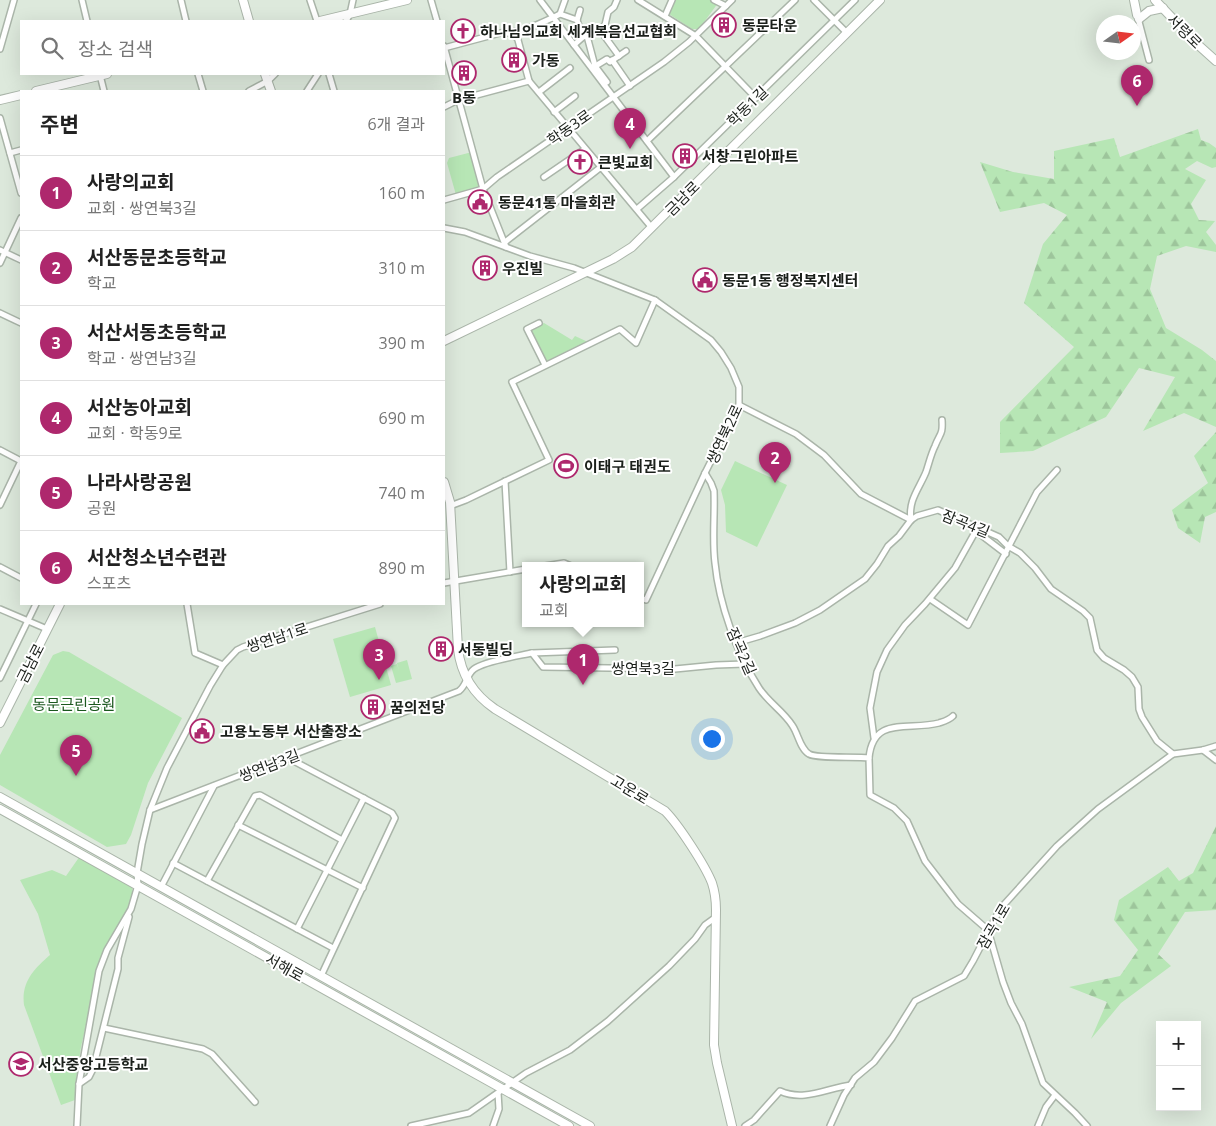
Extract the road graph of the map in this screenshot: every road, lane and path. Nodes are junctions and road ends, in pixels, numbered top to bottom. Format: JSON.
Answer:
{"nodes":[{"id":1,"x":14,"y":0,"type":"edge"},
{"id":2,"x":82,"y":0,"type":"edge"},
{"id":3,"x":182,"y":0,"type":"edge"},
{"id":4,"x":243,"y":0,"type":"edge"},
{"id":5,"x":310,"y":0,"type":"edge"},
{"id":6,"x":353,"y":0,"type":"edge"},
{"id":7,"x":407,"y":0,"type":"edge"},
{"id":8,"x":431,"y":0,"type":"edge"},
{"id":9,"x":540,"y":0,"type":"edge"},
{"id":10,"x":565,"y":0,"type":"edge"},
{"id":11,"x":617,"y":0,"type":"edge"},
{"id":12,"x":638,"y":0,"type":"edge"},
{"id":13,"x":672,"y":0,"type":"edge"},
{"id":14,"x":714,"y":0,"type":"edge"},
{"id":15,"x":732,"y":0,"type":"edge"},
{"id":16,"x":795,"y":0,"type":"edge"},
{"id":17,"x":814,"y":0,"type":"edge"},
{"id":18,"x":855,"y":0,"type":"edge"},
{"id":19,"x":880,"y":0,"type":"edge"},
{"id":20,"x":1134,"y":0,"type":"edge"},
{"id":21,"x":1139,"y":0,"type":"edge"},
{"id":22,"x":1155,"y":0,"type":"edge"},
{"id":23,"x":726,"y":6,"type":"junction"},
{"id":24,"x":1163,"y":8,"type":"junction"},
{"id":25,"x":580,"y":10,"type":"dead end"},
{"id":26,"x":560,"y":14,"type":"junction"},
{"id":27,"x":1138,"y":15,"type":"edge"},
{"id":28,"x":1138,"y":15,"type":"edge"},
{"id":29,"x":1141,"y":15,"type":"edge"},
{"id":30,"x":665,"y":16,"type":"junction"},
{"id":31,"x":553,"y":17,"type":"junction"},
{"id":32,"x":348,"y":18,"type":"edge"},
{"id":33,"x":87,"y":20,"type":"edge"},
{"id":34,"x":186,"y":20,"type":"edge"},
{"id":35,"x":249,"y":20,"type":"edge"},
{"id":36,"x":318,"y":20,"type":"edge"},
{"id":37,"x":328,"y":20,"type":"edge"},
{"id":38,"x":437,"y":20,"type":"edge"},
{"id":39,"x":577,"y":20,"type":"junction"},
{"id":40,"x":834,"y":21,"type":"junction"},
{"id":41,"x":1141,"y":29,"type":"edge"},
{"id":42,"x":600,"y":30,"type":"junction"},
{"id":43,"x":512,"y":33,"type":"junction"},
{"id":44,"x":847,"y":33,"type":"junction"},
{"id":45,"x":696,"y":36,"type":"junction"},
{"id":46,"x":585,"y":37,"type":"junction"},
{"id":47,"x":574,"y":46,"type":"junction"},
{"id":48,"x":445,"y":47,"type":"edge"},
{"id":49,"x":0,"y":49,"type":"edge"},
{"id":50,"x":445,"y":51,"type":"edge"},
{"id":51,"x":626,"y":51,"type":"dead end"},
{"id":52,"x":619,"y":56,"type":"junction"},
{"id":53,"x":612,"y":60,"type":"junction"},
{"id":54,"x":1149,"y":60,"type":"dead end"},
{"id":55,"x":1216,"y":60,"type":"edge"},
{"id":56,"x":594,"y":67,"type":"junction"},
{"id":57,"x":725,"y":67,"type":"junction"},
{"id":58,"x":570,"y":68,"type":"dead end"},
{"id":59,"x":98,"y":75,"type":"edge"},
{"id":60,"x":102,"y":75,"type":"edge"},
{"id":61,"x":198,"y":75,"type":"edge"},
{"id":62,"x":317,"y":75,"type":"edge"},
{"id":63,"x":329,"y":75,"type":"edge"},
{"id":64,"x":266,"y":77,"type":"edge"},
{"id":65,"x":529,"y":81,"type":"junction"},
{"id":66,"x":630,"y":86,"type":"junction"},
{"id":67,"x":40,"y":90,"type":"edge"},
{"id":68,"x":104,"y":90,"type":"edge"},
{"id":69,"x":202,"y":90,"type":"edge"},
{"id":70,"x":250,"y":90,"type":"edge"},
{"id":71,"x":271,"y":90,"type":"edge"},
{"id":72,"x":308,"y":90,"type":"edge"},
{"id":73,"x":334,"y":90,"type":"edge"},
{"id":74,"x":538,"y":92,"type":"junction"},
{"id":75,"x":20,"y":95,"type":"edge"},
{"id":76,"x":575,"y":96,"type":"dead end"},
{"id":77,"x":613,"y":97,"type":"junction"},
{"id":78,"x":756,"y":98,"type":"junction"},
{"id":79,"x":0,"y":100,"type":"edge"},
{"id":80,"x":458,"y":100,"type":"junction"},
{"id":81,"x":445,"y":106,"type":"edge"},
{"id":82,"x":554,"y":112,"type":"junction"},
{"id":83,"x":0,"y":118,"type":"edge"},
{"id":84,"x":568,"y":128,"type":"junction"},
{"id":85,"x":647,"y":142,"type":"junction"},
{"id":86,"x":585,"y":148,"type":"junction"},
{"id":87,"x":20,"y":150,"type":"edge"},
{"id":88,"x":10,"y":153,"type":"junction"},
{"id":89,"x":601,"y":167,"type":"junction"},
{"id":90,"x":544,"y":177,"type":"dead end"},
{"id":91,"x":674,"y":177,"type":"junction"},
{"id":92,"x":20,"y":189,"type":"edge"},
{"id":93,"x":483,"y":189,"type":"junction"},
{"id":94,"x":445,"y":200,"type":"edge"},
{"id":95,"x":637,"y":209,"type":"junction"},
{"id":96,"x":20,"y":220,"type":"edge"},
{"id":97,"x":445,"y":228,"type":"edge"},
{"id":98,"x":652,"y":228,"type":"junction"},
{"id":99,"x":505,"y":245,"type":"junction"},
{"id":100,"x":2,"y":251,"type":"edge"},
{"id":101,"x":20,"y":258,"type":"edge"},
{"id":102,"x":0,"y":263,"type":"edge"},
{"id":103,"x":585,"y":272,"type":"junction"},
{"id":104,"x":655,"y":300,"type":"junction"},
{"id":105,"x":0,"y":313,"type":"edge"},
{"id":106,"x":20,"y":323,"type":"edge"},
{"id":107,"x":539,"y":323,"type":"dead end"},
{"id":108,"x":445,"y":341,"type":"edge"},
{"id":109,"x":545,"y":365,"type":"junction"},
{"id":110,"x":739,"y":405,"type":"junction"},
{"id":111,"x":942,"y":420,"type":"dead end"},
{"id":112,"x":0,"y":450,"type":"edge"},
{"id":113,"x":20,"y":461,"type":"edge"},
{"id":114,"x":20,"y":464,"type":"edge"},
{"id":115,"x":1057,"y":470,"type":"dead end"},
{"id":116,"x":705,"y":474,"type":"junction"},
{"id":117,"x":505,"y":481,"type":"junction"},
{"id":118,"x":445,"y":484,"type":"edge"},
{"id":119,"x":0,"y":505,"type":"edge"},
{"id":120,"x":450,"y":506,"type":"junction"},
{"id":121,"x":911,"y":520,"type":"junction"},
{"id":122,"x":977,"y":529,"type":"junction"},
{"id":123,"x":1009,"y":547,"type":"junction"},
{"id":124,"x":1006,"y":554,"type":"junction"},
{"id":125,"x":0,"y":567,"type":"edge"},
{"id":126,"x":522,"y":570,"type":"edge"},
{"id":127,"x":510,"y":572,"type":"junction"},
{"id":128,"x":20,"y":577,"type":"edge"},
{"id":129,"x":454,"y":580,"type":"junction"},
{"id":130,"x":445,"y":583,"type":"edge"},
{"id":131,"x":644,"y":599,"type":"edge"},
{"id":132,"x":930,"y":599,"type":"junction"},
{"id":133,"x":36,"y":605,"type":"edge"},
{"id":134,"x":59,"y":605,"type":"edge"},
{"id":135,"x":187,"y":605,"type":"edge"},
{"id":136,"x":377,"y":605,"type":"edge"},
{"id":137,"x":0,"y":608,"type":"edge"},
{"id":138,"x":28,"y":621,"type":"junction"},
{"id":139,"x":47,"y":629,"type":"junction"},
{"id":140,"x":736,"y":643,"type":"junction"},
{"id":141,"x":615,"y":650,"type":"dead end"},
{"id":142,"x":532,"y":653,"type":"junction"},
{"id":143,"x":745,"y":664,"type":"junction"},
{"id":144,"x":223,"y":665,"type":"junction"},
{"id":145,"x":0,"y":678,"type":"edge"},
{"id":146,"x":467,"y":680,"type":"junction"},
{"id":147,"x":952,"y":716,"type":"dead end"},
{"id":148,"x":0,"y":723,"type":"edge"},
{"id":149,"x":874,"y":738,"type":"junction"},
{"id":150,"x":1216,"y":746,"type":"edge"},
{"id":151,"x":1204,"y":750,"type":"junction"},
{"id":152,"x":1173,"y":754,"type":"junction"},
{"id":153,"x":288,"y":758,"type":"junction"},
{"id":154,"x":869,"y":758,"type":"junction"},
{"id":155,"x":1216,"y":760,"type":"edge"},
{"id":156,"x":214,"y":785,"type":"junction"},
{"id":157,"x":0,"y":797,"type":"edge"},
{"id":158,"x":364,"y":798,"type":"junction"},
{"id":159,"x":0,"y":809,"type":"edge"},
{"id":160,"x":150,"y":810,"type":"junction"},
{"id":161,"x":238,"y":824,"type":"junction"},
{"id":162,"x":342,"y":840,"type":"junction"},
{"id":163,"x":173,"y":863,"type":"junction"},
{"id":164,"x":327,"y":870,"type":"junction"},
{"id":165,"x":137,"y":873,"type":"junction"},
{"id":166,"x":207,"y":881,"type":"junction"},
{"id":167,"x":138,"y":885,"type":"junction"},
{"id":168,"x":161,"y":886,"type":"junction"},
{"id":169,"x":363,"y":888,"type":"junction"},
{"id":170,"x":131,"y":910,"type":"junction"},
{"id":171,"x":716,"y":917,"type":"junction"},
{"id":172,"x":297,"y":928,"type":"junction"},
{"id":173,"x":988,"y":930,"type":"junction"},
{"id":174,"x":334,"y":948,"type":"junction"},
{"id":175,"x":321,"y":976,"type":"junction"},
{"id":176,"x":104,"y":1028,"type":"junction"},
{"id":177,"x":513,"y":1083,"type":"junction"},
{"id":178,"x":79,"y":1084,"type":"junction"},
{"id":179,"x":851,"y":1085,"type":"junction"},
{"id":180,"x":501,"y":1091,"type":"junction"},
{"id":181,"x":1055,"y":1095,"type":"junction"},
{"id":182,"x":255,"y":1102,"type":"dead end"},
{"id":183,"x":77,"y":1126,"type":"edge"},
{"id":184,"x":410,"y":1126,"type":"edge"},
{"id":185,"x":493,"y":1126,"type":"edge"},
{"id":186,"x":569,"y":1126,"type":"edge"},
{"id":187,"x":590,"y":1126,"type":"edge"},
{"id":188,"x":732,"y":1126,"type":"edge"},
{"id":189,"x":745,"y":1126,"type":"edge"},
{"id":190,"x":830,"y":1126,"type":"edge"},
{"id":191,"x":1038,"y":1126,"type":"edge"},
{"id":192,"x":1087,"y":1126,"type":"edge"}],
"edges":[{"from":1,"to":49,"type":"street"},
{"from":2,"to":33,"type":"street"},
{"from":3,"to":34,"type":"street"},
{"from":4,"to":35,"type":"street"},
{"from":5,"to":36,"type":"street"},
{"from":6,"to":32,"type":"street"},
{"from":7,"to":32,"type":"street"},
{"from":8,"to":38,"type":"street"},
{"from":9,"to":31,"type":"street"},
{"from":10,"to":26,"type":"street"},
{"from":11,"to":42,"type":"street"},
{"from":12,"to":30,"type":"street"},
{"from":13,"to":30,"type":"street"},
{"from":14,"to":23,"type":"street"},
{"from":15,"to":23,"type":"street","name":"학동3로"},
{"from":16,"to":57,"type":"street"},
{"from":17,"to":40,"type":"street"},
{"from":18,"to":40,"type":"street","name":"학동1길"},
{"from":19,"to":44,"type":"street","name":"금남로"},
{"from":20,"to":27,"type":"street"},
{"from":21,"to":28,"type":"street"},
{"from":22,"to":24,"type":"street","name":"서령로"},
{"from":23,"to":45,"type":"street","name":"학동3로"},
{"from":24,"to":29,"type":"street"},
{"from":24,"to":55,"type":"street","name":"서령로"},
{"from":25,"to":39,"type":"street"},
{"from":26,"to":31,"type":"street"},
{"from":26,"to":39,"type":"street"},
{"from":30,"to":45,"type":"street"},
{"from":31,"to":43,"type":"street"},
{"from":31,"to":47,"type":"street"},
{"from":32,"to":37,"type":"street"},
{"from":39,"to":46,"type":"street"},
{"from":40,"to":44,"type":"street"},
{"from":40,"to":78,"type":"street","name":"학동1길"},
{"from":41,"to":54,"type":"street"},
{"from":42,"to":46,"type":"street"},
{"from":42,"to":52,"type":"street"},
{"from":43,"to":48,"type":"street"},
{"from":43,"to":65,"type":"street"},
{"from":44,"to":98,"type":"street","name":"금남로"},
{"from":45,"to":57,"type":"street"},
{"from":45,"to":66,"type":"street","name":"학동3로"},
{"from":46,"to":47,"type":"street"},
{"from":46,"to":56,"type":"street"},
{"from":47,"to":56,"type":"street"},
{"from":50,"to":80,"type":"street"},
{"from":51,"to":52,"type":"street"},
{"from":52,"to":53,"type":"street"},
{"from":53,"to":56,"type":"street"},
{"from":53,"to":66,"type":"street"},
{"from":56,"to":77,"type":"street"},
{"from":57,"to":78,"type":"street"},
{"from":57,"to":85,"type":"street"},
{"from":58,"to":74,"type":"street"},
{"from":59,"to":67,"type":"street"},
{"from":60,"to":68,"type":"street"},
{"from":61,"to":69,"type":"street"},
{"from":62,"to":72,"type":"street"},
{"from":63,"to":73,"type":"street"},
{"from":64,"to":70,"type":"street"},
{"from":64,"to":71,"type":"street"},
{"from":65,"to":74,"type":"street"},
{"from":65,"to":80,"type":"street"},
{"from":66,"to":77,"type":"street","name":"학동3로"},
{"from":74,"to":82,"type":"street"},
{"from":75,"to":79,"type":"street"},
{"from":76,"to":82,"type":"street"},
{"from":77,"to":84,"type":"street","name":"학동3로"},
{"from":77,"to":85,"type":"street"},
{"from":78,"to":91,"type":"street","name":"학동1길"},
{"from":80,"to":81,"type":"street"},
{"from":80,"to":93,"type":"street"},
{"from":82,"to":84,"type":"street"},
{"from":83,"to":88,"type":"street"},
{"from":84,"to":86,"type":"street"},
{"from":84,"to":93,"type":"street","name":"학동3로"},
{"from":85,"to":91,"type":"street"},
{"from":86,"to":89,"type":"street"},
{"from":86,"to":90,"type":"street"},
{"from":87,"to":88,"type":"street"},
{"from":88,"to":92,"type":"street"},
{"from":89,"to":95,"type":"street"},
{"from":89,"to":99,"type":"street"},
{"from":91,"to":95,"type":"street","name":"학동1길"},
{"from":93,"to":94,"type":"street","name":"학동3로"},
{"from":93,"to":99,"type":"street"},
{"from":95,"to":98,"type":"street"},
{"from":96,"to":100,"type":"street"},
{"from":97,"to":99,"type":"street"},
{"from":98,"to":103,"type":"street","name":"금남로"},
{"from":99,"to":103,"type":"street","name":"쌍연북2로"},
{"from":100,"to":101,"type":"street"},
{"from":100,"to":102,"type":"street"},
{"from":103,"to":104,"type":"street","name":"쌍연북2로"},
{"from":103,"to":108,"type":"street","name":"금남로"},
{"from":104,"to":109,"type":"street"},
{"from":104,"to":110,"type":"street","name":"쌍연북2로"},
{"from":105,"to":106,"type":"street"},
{"from":107,"to":109,"type":"street"},
{"from":109,"to":117,"type":"street"},
{"from":110,"to":116,"type":"street","name":"쌍연북2로"},
{"from":110,"to":121,"type":"street"},
{"from":111,"to":121,"type":"street"},
{"from":112,"to":113,"type":"street"},
{"from":114,"to":119,"type":"street"},
{"from":115,"to":123,"type":"street"},
{"from":116,"to":131,"type":"street","name":"쌍연북2로"},
{"from":116,"to":140,"type":"street","name":"잠곡2길"},
{"from":117,"to":120,"type":"street"},
{"from":117,"to":127,"type":"street"},
{"from":118,"to":120,"type":"street","name":"고운로"},
{"from":120,"to":129,"type":"street","name":"고운로"},
{"from":121,"to":122,"type":"street","name":"잠곡4길"},
{"from":121,"to":140,"type":"street"},
{"from":122,"to":123,"type":"street","name":"잠곡4길"},
{"from":122,"to":124,"type":"street"},
{"from":122,"to":132,"type":"street"},
{"from":123,"to":124,"type":"street"},
{"from":123,"to":152,"type":"street","name":"잠곡4길"},
{"from":124,"to":132,"type":"street"},
{"from":125,"to":128,"type":"street"},
{"from":126,"to":127,"type":"street"},
{"from":127,"to":129,"type":"street"},
{"from":129,"to":130,"type":"street"},
{"from":129,"to":146,"type":"street","name":"고운로"},
{"from":132,"to":149,"type":"street"},
{"from":133,"to":138,"type":"street"},
{"from":134,"to":139,"type":"street","name":"금남로"},
{"from":135,"to":144,"type":"street"},
{"from":136,"to":144,"type":"street","name":"쌍연남1로"},
{"from":137,"to":138,"type":"street"},
{"from":138,"to":139,"type":"street"},
{"from":138,"to":145,"type":"street"},
{"from":139,"to":148,"type":"street","name":"금남로"},
{"from":140,"to":143,"type":"street","name":"잠곡2길"},
{"from":141,"to":142,"type":"street"},
{"from":142,"to":143,"type":"street","name":"쌍연북3길"},
{"from":142,"to":146,"type":"street"},
{"from":143,"to":154,"type":"street","name":"잠곡2길"},
{"from":144,"to":160,"type":"street","name":"쌍연남1로"},
{"from":146,"to":153,"type":"street","name":"쌍연남3길"},
{"from":146,"to":171,"type":"street","name":"고운로"},
{"from":147,"to":149,"type":"street"},
{"from":149,"to":154,"type":"street"},
{"from":150,"to":151,"type":"street","name":"잠곡1로"},
{"from":151,"to":152,"type":"street","name":"잠곡1로"},
{"from":151,"to":155,"type":"street"},
{"from":152,"to":173,"type":"street","name":"잠곡1로"},
{"from":153,"to":156,"type":"street","name":"쌍연남3길"},
{"from":153,"to":158,"type":"street","name":"서해로"},
{"from":154,"to":173,"type":"street"},
{"from":156,"to":160,"type":"street","name":"쌍연남3길"},
{"from":156,"to":163,"type":"street"},
{"from":157,"to":165,"type":"street","name":"서해로"},
{"from":158,"to":162,"type":"street"},
{"from":158,"to":169,"type":"street","name":"서해로"},
{"from":159,"to":167,"type":"street","name":"서해로"},
{"from":160,"to":165,"type":"street","name":"쌍연남1로"},
{"from":161,"to":162,"type":"street"},
{"from":161,"to":164,"type":"street"},
{"from":161,"to":166,"type":"street"},
{"from":162,"to":164,"type":"street"},
{"from":163,"to":166,"type":"street"},
{"from":163,"to":168,"type":"street"},
{"from":164,"to":169,"type":"street"},
{"from":164,"to":172,"type":"street"},
{"from":165,"to":167,"type":"street","name":"쌍연남1로"},
{"from":165,"to":168,"type":"street","name":"서해로"},
{"from":166,"to":172,"type":"street"},
{"from":167,"to":170,"type":"street"},
{"from":167,"to":180,"type":"street","name":"서해로"},
{"from":168,"to":175,"type":"street","name":"서해로"},
{"from":169,"to":174,"type":"street","name":"서해로"},
{"from":170,"to":176,"type":"street"},
{"from":170,"to":178,"type":"street"},
{"from":171,"to":177,"type":"street"},
{"from":171,"to":188,"type":"street","name":"고운로"},
{"from":172,"to":174,"type":"street"},
{"from":173,"to":179,"type":"street","name":"잠곡1로"},
{"from":173,"to":181,"type":"street"},
{"from":174,"to":175,"type":"street","name":"서해로"},
{"from":175,"to":177,"type":"street","name":"서해로"},
{"from":176,"to":178,"type":"street"},
{"from":176,"to":182,"type":"street"},
{"from":177,"to":180,"type":"street"},
{"from":177,"to":187,"type":"street","name":"서해로"},
{"from":178,"to":183,"type":"street"},
{"from":179,"to":189,"type":"street"},
{"from":179,"to":190,"type":"street","name":"잠곡1로"},
{"from":180,"to":184,"type":"street"},
{"from":180,"to":185,"type":"street"},
{"from":180,"to":186,"type":"street","name":"서해로"},
{"from":181,"to":191,"type":"street"},
{"from":181,"to":192,"type":"street"}]}
